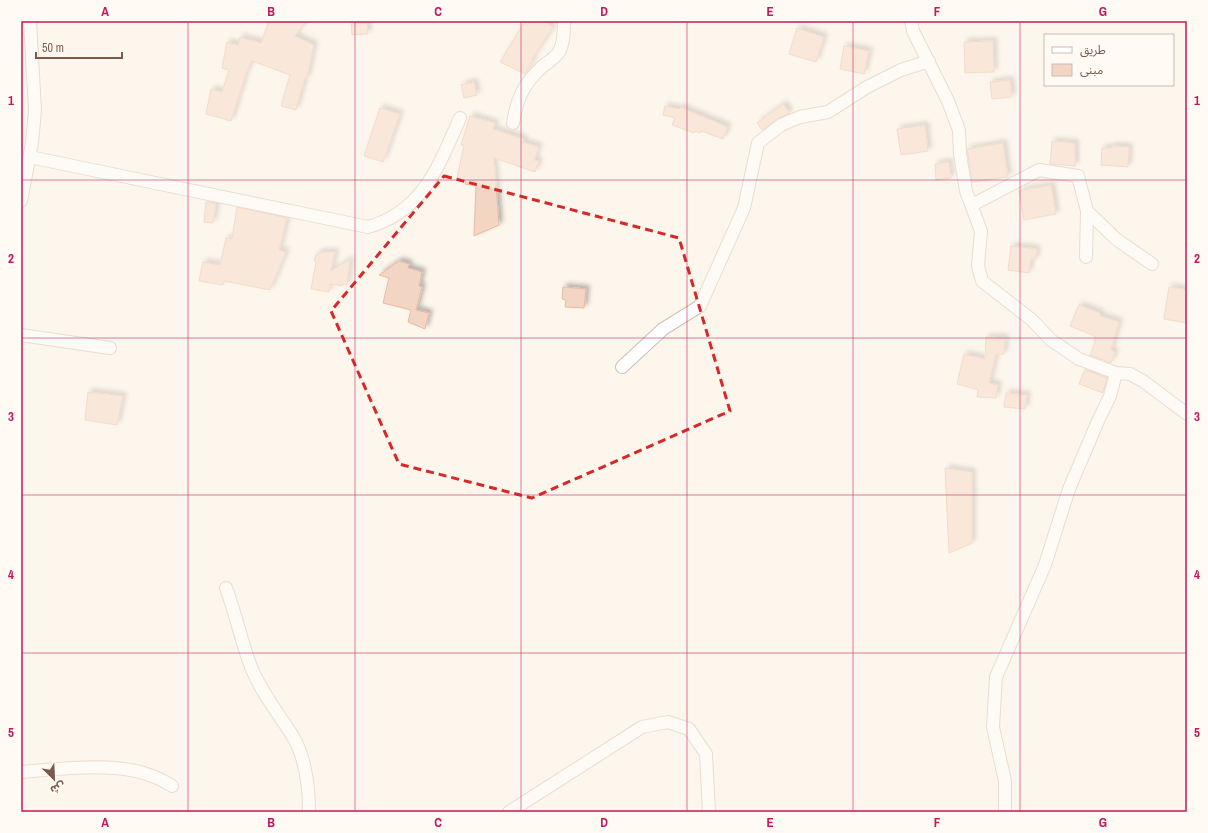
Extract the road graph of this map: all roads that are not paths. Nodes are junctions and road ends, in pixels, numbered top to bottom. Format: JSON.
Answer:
{"nodes":[{"id":1,"x":30,"y":21,"type":"edge"},
{"id":2,"x":564,"y":21,"type":"edge"},
{"id":3,"x":911,"y":21,"type":"edge"},
{"id":4,"x":929,"y":61,"type":"junction"},
{"id":5,"x":460,"y":118,"type":"dead end"},
{"id":6,"x":513,"y":122,"type":"dead end"},
{"id":7,"x":30,"y":157,"type":"junction"},
{"id":8,"x":21,"y":201,"type":"edge"},
{"id":9,"x":972,"y":205,"type":"junction"},
{"id":10,"x":1087,"y":211,"type":"junction"},
{"id":11,"x":1086,"y":257,"type":"dead end"},
{"id":12,"x":1152,"y":264,"type":"dead end"},
{"id":13,"x":21,"y":334,"type":"edge"},
{"id":14,"x":110,"y":348,"type":"dead end"},
{"id":15,"x":622,"y":367,"type":"dead end"},
{"id":16,"x":1116,"y":373,"type":"junction"},
{"id":17,"x":1187,"y":414,"type":"edge"},
{"id":18,"x":226,"y":588,"type":"dead end"},
{"id":19,"x":21,"y":772,"type":"edge"},
{"id":20,"x":172,"y":786,"type":"dead end"},
{"id":21,"x":309,"y":812,"type":"edge"},
{"id":22,"x":509,"y":812,"type":"edge"},
{"id":23,"x":709,"y":812,"type":"edge"},
{"id":24,"x":1005,"y":812,"type":"edge"}],
"edges":[{"from":1,"to":7,"type":"street"},
{"from":2,"to":6,"type":"street"},
{"from":3,"to":4,"type":"street"},
{"from":4,"to":9,"type":"street"},
{"from":4,"to":15,"type":"street"},
{"from":5,"to":7,"type":"street"},
{"from":7,"to":8,"type":"street"},
{"from":9,"to":10,"type":"street"},
{"from":9,"to":16,"type":"street"},
{"from":10,"to":11,"type":"street"},
{"from":10,"to":12,"type":"street"},
{"from":13,"to":14,"type":"street"},
{"from":16,"to":17,"type":"street"},
{"from":16,"to":24,"type":"street"},
{"from":18,"to":21,"type":"street"},
{"from":19,"to":20,"type":"street"},
{"from":22,"to":23,"type":"street"}]}
